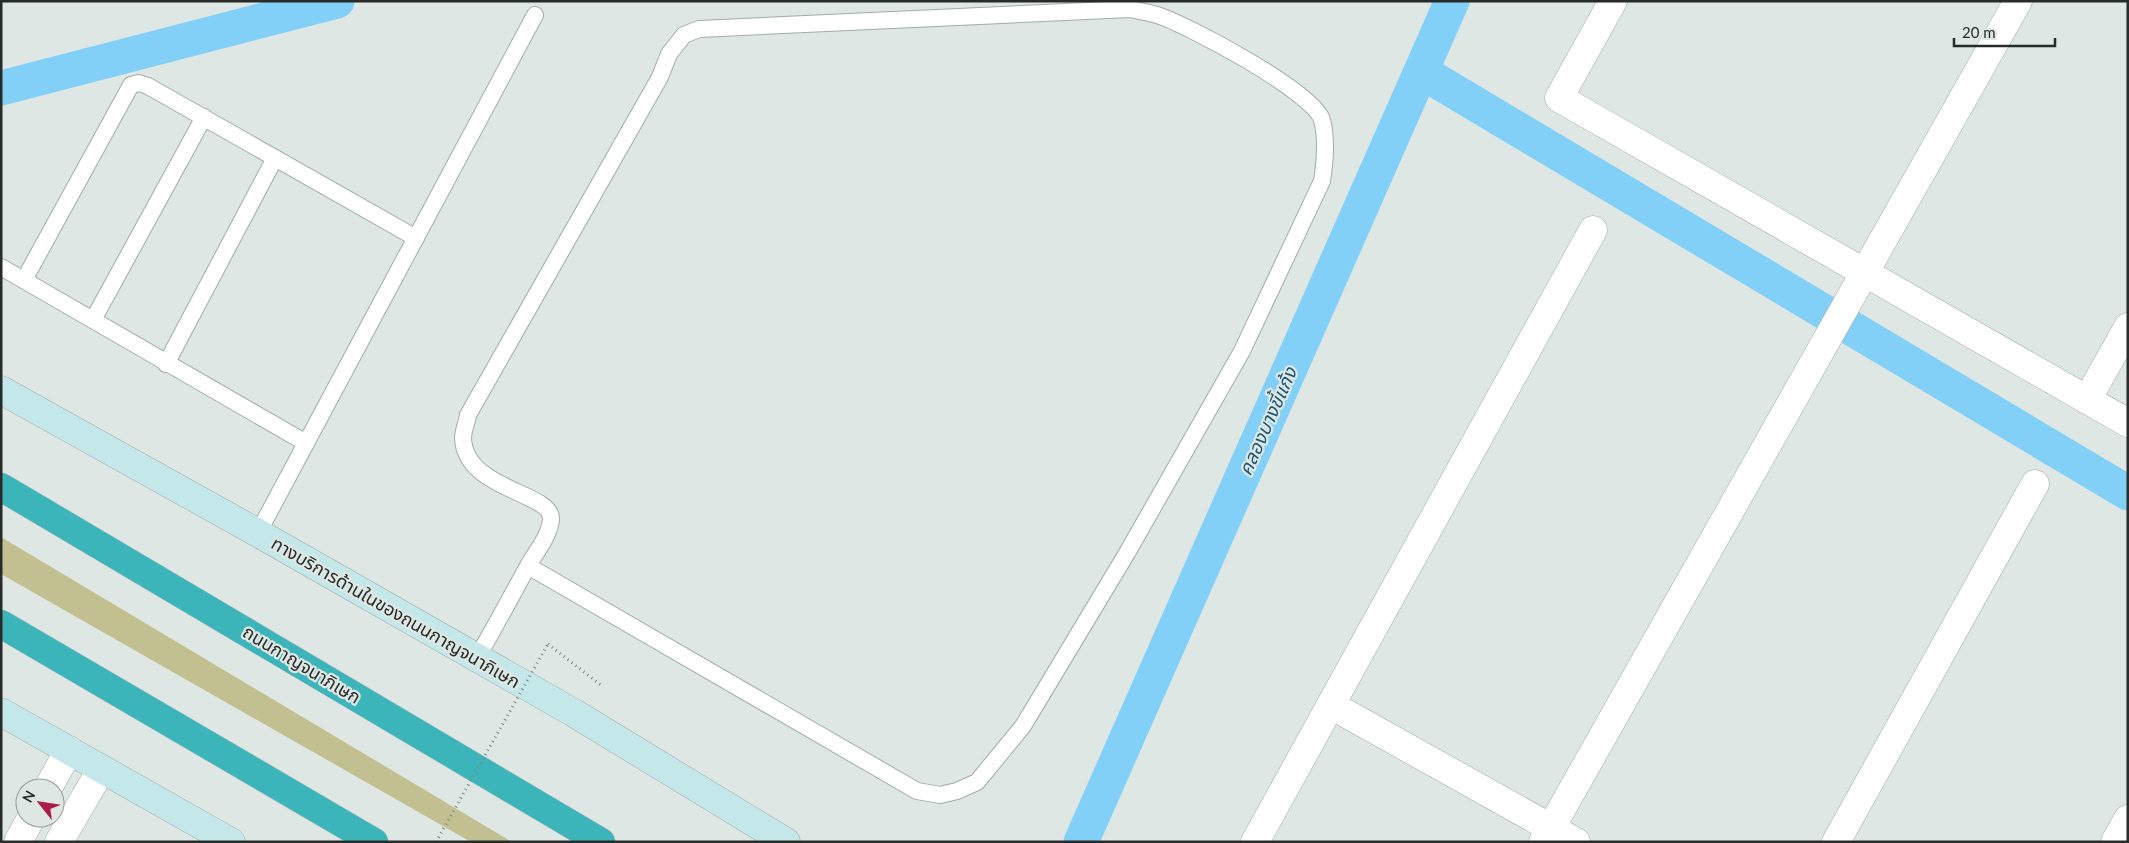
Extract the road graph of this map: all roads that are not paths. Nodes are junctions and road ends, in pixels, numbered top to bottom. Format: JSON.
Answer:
{"nodes":[{"id":1,"x":1613,"y":1,"type":"edge"},
{"id":2,"x":2018,"y":1,"type":"edge"},
{"id":3,"x":535,"y":15,"type":"dead end"},
{"id":4,"x":204,"y":117,"type":"junction"},
{"id":5,"x":275,"y":158,"type":"junction"},
{"id":6,"x":1593,"y":230,"type":"dead end"},
{"id":7,"x":416,"y":238,"type":"junction"},
{"id":8,"x":1,"y":267,"type":"edge"},
{"id":9,"x":1865,"y":273,"type":"junction"},
{"id":10,"x":24,"y":280,"type":"junction"},
{"id":11,"x":93,"y":320,"type":"junction"},
{"id":12,"x":2128,"y":327,"type":"edge"},
{"id":13,"x":166,"y":364,"type":"junction"},
{"id":14,"x":1,"y":390,"type":"edge"},
{"id":15,"x":2087,"y":400,"type":"junction"},
{"id":16,"x":2128,"y":423,"type":"edge"},
{"id":17,"x":306,"y":443,"type":"junction"},
{"id":18,"x":2035,"y":484,"type":"dead end"},
{"id":19,"x":1,"y":487,"type":"edge"},
{"id":20,"x":258,"y":533,"type":"junction"},
{"id":21,"x":528,"y":566,"type":"junction"},
{"id":22,"x":1,"y":624,"type":"edge"},
{"id":23,"x":477,"y":658,"type":"junction"},
{"id":24,"x":1331,"y":705,"type":"junction"},
{"id":25,"x":1,"y":712,"type":"edge"},
{"id":26,"x":69,"y":750,"type":"junction"},
{"id":27,"x":102,"y":770,"type":"junction"},
{"id":28,"x":54,"y":778,"type":"edge"},
{"id":29,"x":2128,"y":819,"type":"edge"},
{"id":30,"x":26,"y":828,"type":"edge"},
{"id":31,"x":1547,"y":835,"type":"edge"},
{"id":32,"x":18,"y":842,"type":"edge"},
{"id":33,"x":59,"y":842,"type":"edge"},
{"id":34,"x":231,"y":842,"type":"edge"},
{"id":35,"x":374,"y":842,"type":"edge"},
{"id":36,"x":601,"y":842,"type":"edge"},
{"id":37,"x":786,"y":842,"type":"edge"},
{"id":38,"x":1254,"y":842,"type":"edge"},
{"id":39,"x":1576,"y":842,"type":"edge"},
{"id":40,"x":1836,"y":842,"type":"edge"},
{"id":41,"x":2115,"y":842,"type":"edge"}],
"edges":[{"from":1,"to":9,"type":"street"},
{"from":2,"to":9,"type":"street"},
{"from":3,"to":7,"type":"lane"},
{"from":4,"to":5,"type":"lane"},
{"from":4,"to":10,"type":"lane"},
{"from":4,"to":11,"type":"lane"},
{"from":5,"to":7,"type":"lane"},
{"from":5,"to":13,"type":"lane"},
{"from":6,"to":24,"type":"street"},
{"from":7,"to":17,"type":"lane"},
{"from":8,"to":10,"type":"lane"},
{"from":9,"to":15,"type":"street"},
{"from":9,"to":31,"type":"street"},
{"from":10,"to":11,"type":"lane"},
{"from":11,"to":13,"type":"lane"},
{"from":12,"to":15,"type":"street"},
{"from":13,"to":17,"type":"lane"},
{"from":14,"to":20,"type":"main road","name":"ทางบริการด้านในของถนนกาญจนาภิเษก"},
{"from":15,"to":16,"type":"street"},
{"from":17,"to":20,"type":"lane"},
{"from":18,"to":40,"type":"street"},
{"from":19,"to":36,"type":"highway","name":"ถนนกาญจนาภิเษก"},
{"from":20,"to":23,"type":"main road","name":"ทางบริการด้านในของถนนกาญจนาภิเษก"},
{"from":21,"to":21,"type":"lane"},
{"from":21,"to":23,"type":"lane"},
{"from":22,"to":35,"type":"highway"},
{"from":23,"to":37,"type":"main road","name":"ทางบริการด้านในของถนนกาญจนาภิเษก"},
{"from":24,"to":31,"type":"street"},
{"from":24,"to":38,"type":"street"},
{"from":25,"to":26,"type":"main road"},
{"from":26,"to":27,"type":"main road"},
{"from":26,"to":28,"type":"street"},
{"from":27,"to":33,"type":"street"},
{"from":27,"to":34,"type":"main road"},
{"from":29,"to":41,"type":"street"},
{"from":30,"to":32,"type":"street"},
{"from":31,"to":39,"type":"street"}]}
